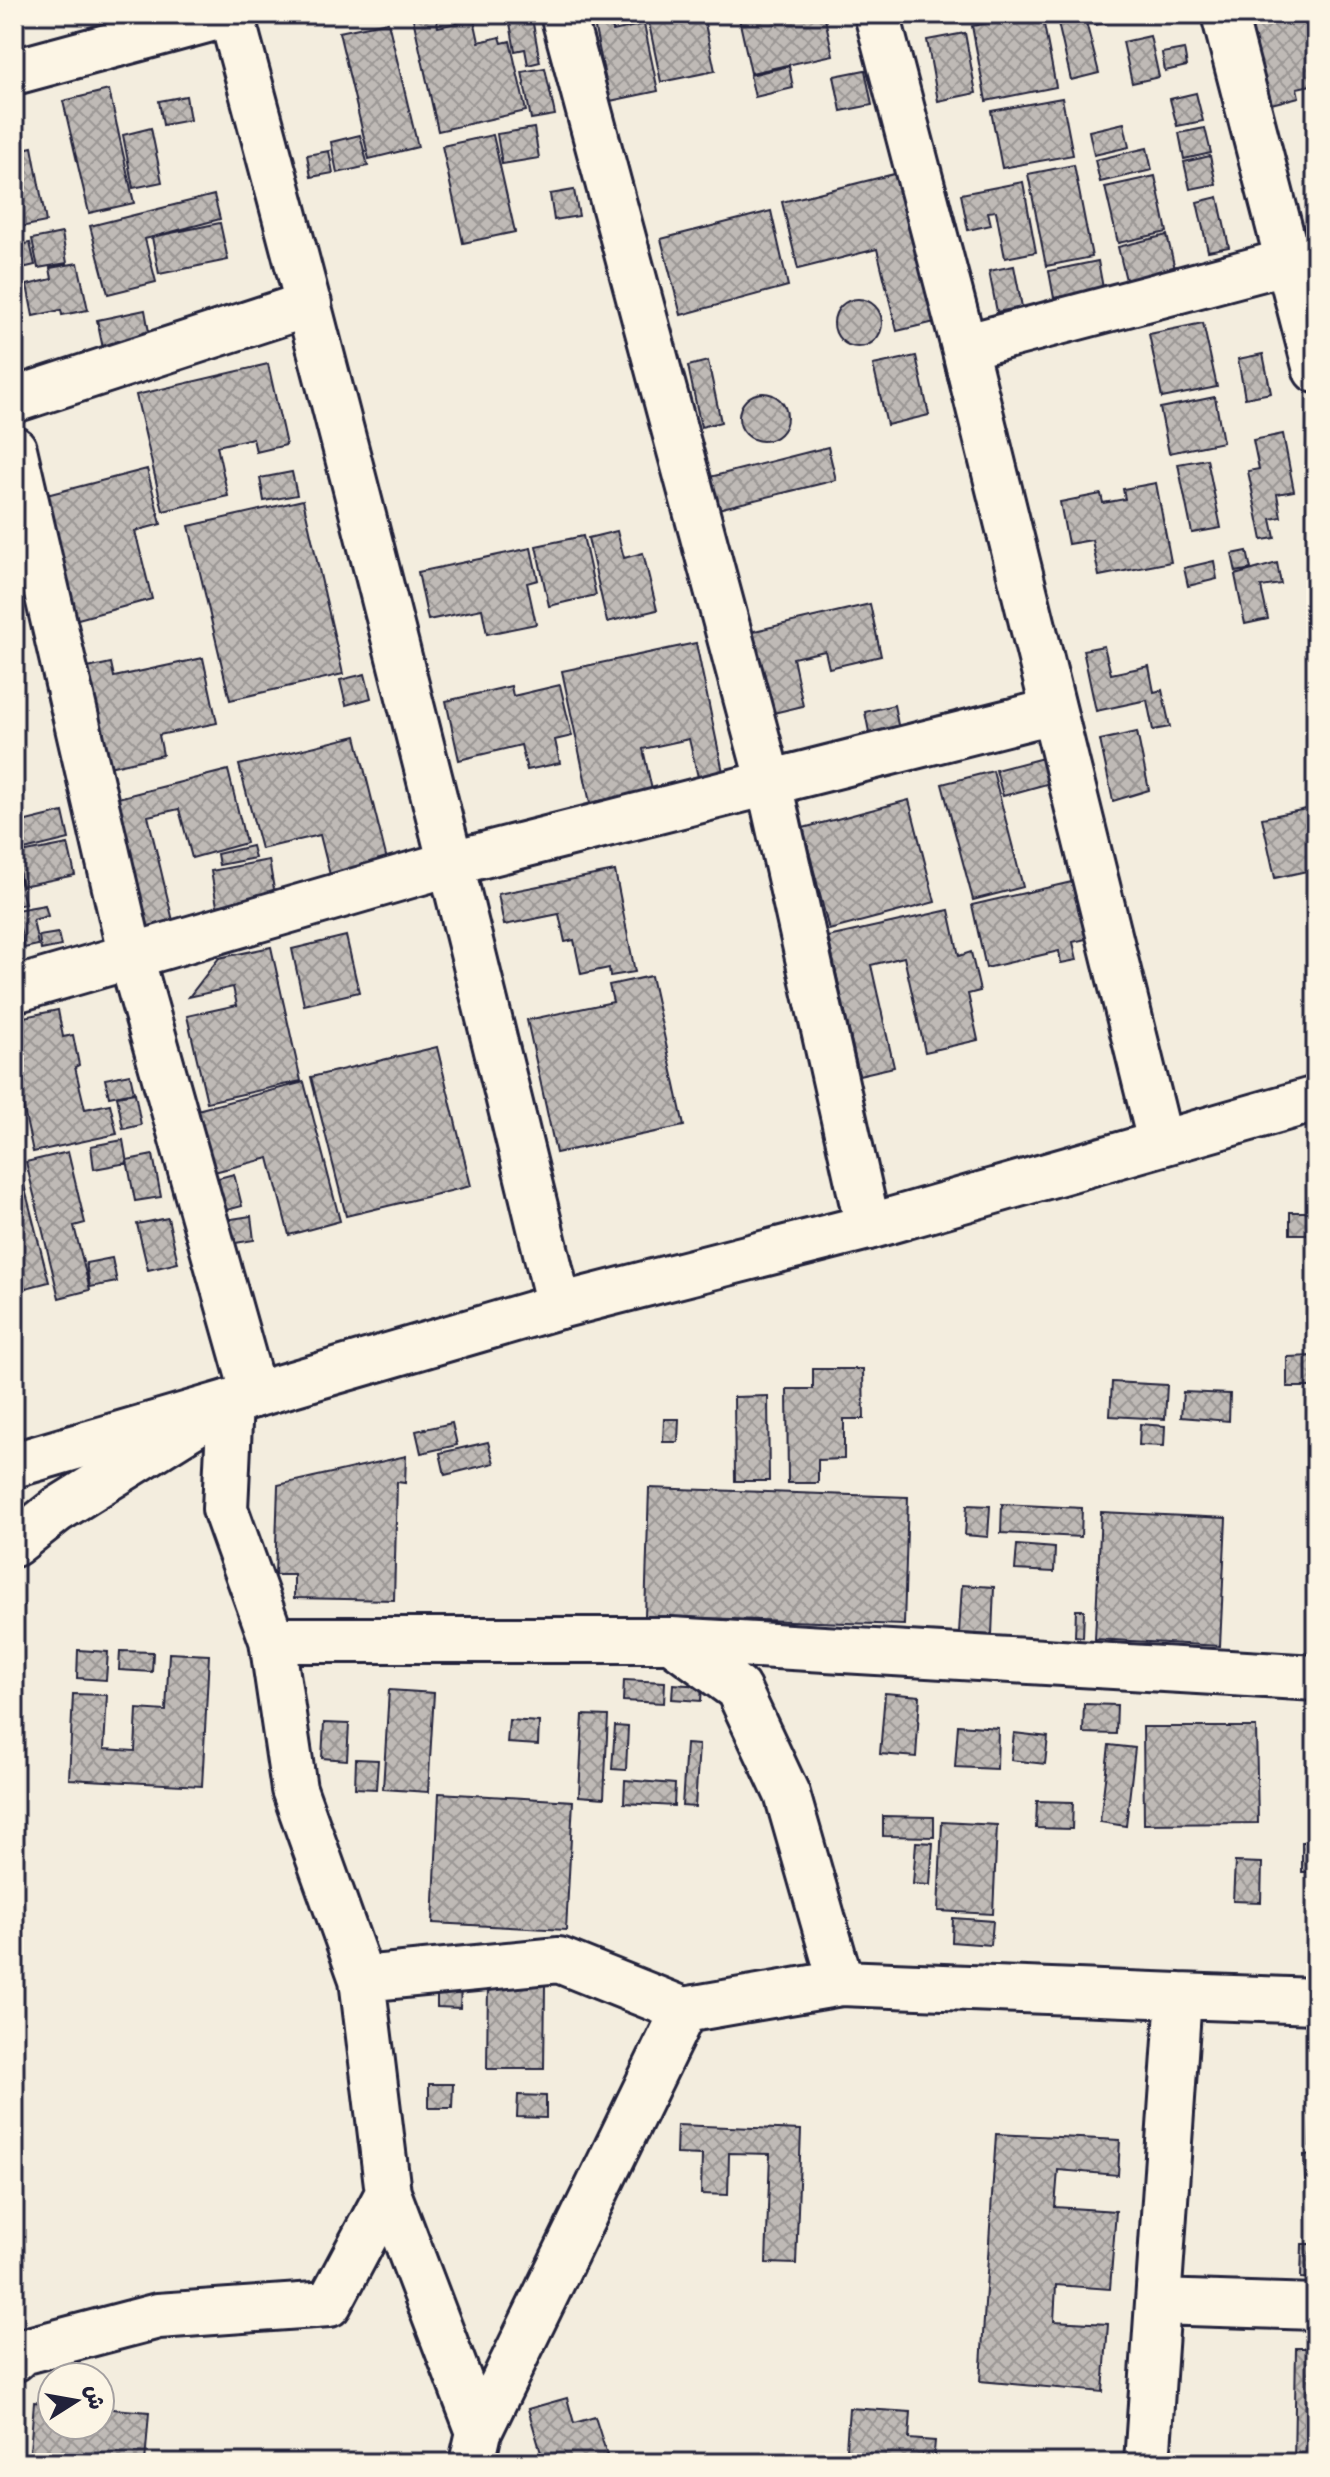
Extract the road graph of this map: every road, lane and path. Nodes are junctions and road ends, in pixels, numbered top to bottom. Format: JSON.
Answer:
{"nodes":[{"id":1,"x":230,"y":14,"type":"edge"},
{"id":2,"x":563,"y":14,"type":"edge"},
{"id":3,"x":877,"y":14,"type":"edge"},
{"id":4,"x":1224,"y":14,"type":"edge"},
{"id":5,"x":14,"y":72,"type":"edge"},
{"id":6,"x":1302,"y":258,"type":"edge"},
{"id":7,"x":309,"y":304,"type":"junction"},
{"id":8,"x":964,"y":347,"type":"junction"},
{"id":9,"x":1316,"y":370,"type":"edge"},
{"id":10,"x":14,"y":400,"type":"edge"},
{"id":11,"x":14,"y":449,"type":"edge"},
{"id":12,"x":1053,"y":711,"type":"junction"},
{"id":13,"x":769,"y":783,"type":"junction"},
{"id":14,"x":452,"y":863,"type":"junction"},
{"id":15,"x":131,"y":957,"type":"junction"},
{"id":16,"x":14,"y":990,"type":"edge"},
{"id":17,"x":1316,"y":1099,"type":"edge"},
{"id":18,"x":1160,"y":1141,"type":"junction"},
{"id":19,"x":868,"y":1227,"type":"junction"},
{"id":20,"x":559,"y":1306,"type":"junction"},
{"id":21,"x":242,"y":1399,"type":"junction"},
{"id":22,"x":14,"y":1465,"type":"edge"},
{"id":23,"x":14,"y":1544,"type":"edge"},
{"id":24,"x":272,"y":1640,"type":"junction"},
{"id":25,"x":671,"y":1640,"type":"junction"},
{"id":26,"x":1316,"y":1678,"type":"edge"},
{"id":27,"x":362,"y":1979,"type":"junction"},
{"id":28,"x":841,"y":1983,"type":"junction"},
{"id":29,"x":1179,"y":1996,"type":"junction"},
{"id":30,"x":1316,"y":2001,"type":"edge"},
{"id":31,"x":684,"y":2010,"type":"junction"},
{"id":32,"x":388,"y":2193,"type":"junction"},
{"id":33,"x":1158,"y":2302,"type":"junction"},
{"id":34,"x":1316,"y":2307,"type":"edge"},
{"id":35,"x":14,"y":2359,"type":"edge"},
{"id":36,"x":476,"y":2447,"type":"edge"},
{"id":37,"x":1147,"y":2463,"type":"edge"}],
"edges":[{"from":1,"to":5,"type":"street"},
{"from":1,"to":7,"type":"street"},
{"from":2,"to":13,"type":"street"},
{"from":3,"to":8,"type":"street"},
{"from":4,"to":6,"type":"street"},
{"from":6,"to":8,"type":"street"},
{"from":6,"to":9,"type":"street"},
{"from":7,"to":10,"type":"street"},
{"from":7,"to":14,"type":"street"},
{"from":8,"to":12,"type":"street"},
{"from":11,"to":15,"type":"street"},
{"from":12,"to":13,"type":"street"},
{"from":12,"to":18,"type":"street"},
{"from":13,"to":14,"type":"street"},
{"from":13,"to":19,"type":"street"},
{"from":14,"to":15,"type":"street"},
{"from":14,"to":20,"type":"street"},
{"from":15,"to":16,"type":"street"},
{"from":15,"to":21,"type":"street"},
{"from":17,"to":18,"type":"street"},
{"from":18,"to":19,"type":"street"},
{"from":19,"to":20,"type":"street"},
{"from":20,"to":21,"type":"street"},
{"from":21,"to":22,"type":"street"},
{"from":21,"to":23,"type":"street"},
{"from":21,"to":24,"type":"street"},
{"from":24,"to":25,"type":"street"},
{"from":24,"to":27,"type":"street"},
{"from":25,"to":26,"type":"street"},
{"from":25,"to":28,"type":"street"},
{"from":27,"to":31,"type":"street"},
{"from":27,"to":32,"type":"street"},
{"from":28,"to":29,"type":"street"},
{"from":28,"to":31,"type":"street"},
{"from":29,"to":30,"type":"street"},
{"from":29,"to":33,"type":"street"},
{"from":31,"to":36,"type":"street"},
{"from":32,"to":35,"type":"street"},
{"from":32,"to":36,"type":"street"},
{"from":33,"to":34,"type":"street"},
{"from":33,"to":37,"type":"street"}]}
